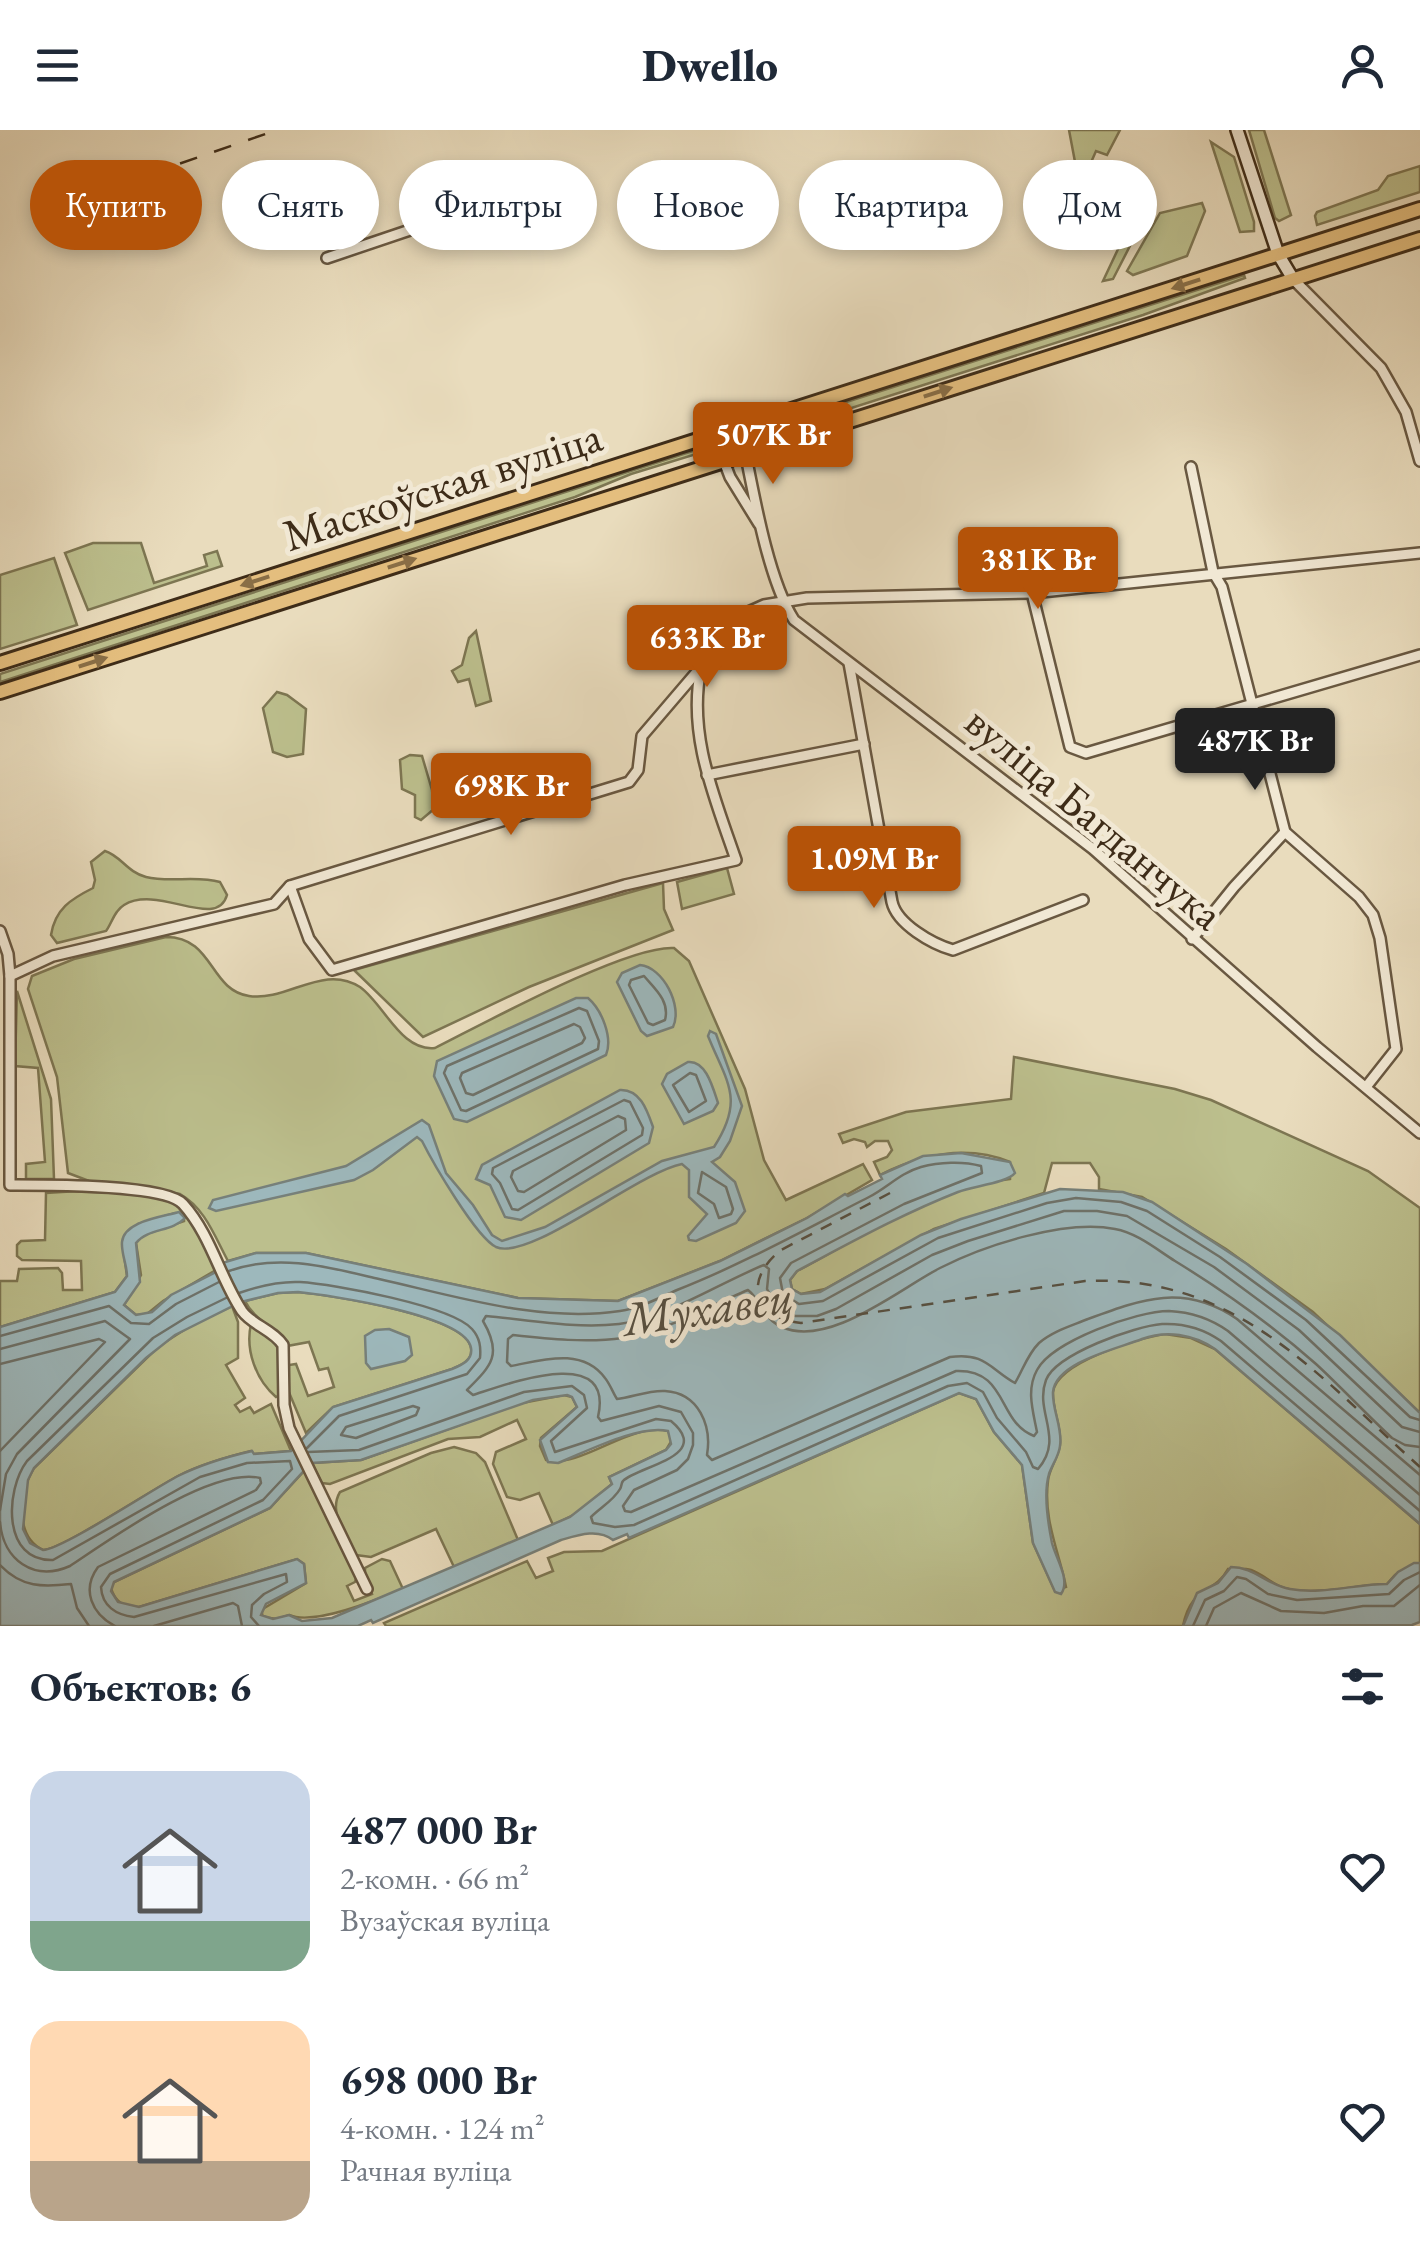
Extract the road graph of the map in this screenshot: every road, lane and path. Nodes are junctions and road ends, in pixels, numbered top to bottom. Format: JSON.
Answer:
{"nodes":[{"id":1,"x":1236,"y":130,"type":"edge"},
{"id":2,"x":1420,"y":209,"type":"edge"},
{"id":3,"x":399,"y":234,"type":"edge"},
{"id":4,"x":1420,"y":239,"type":"edge"},
{"id":5,"x":1278,"y":254,"type":"junction"},
{"id":6,"x":327,"y":258,"type":"dead end"},
{"id":7,"x":1293,"y":278,"type":"junction"},
{"id":8,"x":740,"y":426,"type":"junction"},
{"id":9,"x":714,"y":435,"type":"junction"},
{"id":10,"x":746,"y":453,"type":"junction"},
{"id":11,"x":723,"y":460,"type":"junction"},
{"id":12,"x":1420,"y":461,"type":"edge"},
{"id":13,"x":1190,"y":467,"type":"dead end"},
{"id":14,"x":762,"y":531,"type":"junction"},
{"id":15,"x":1420,"y":553,"type":"edge"},
{"id":16,"x":1213,"y":572,"type":"junction"},
{"id":17,"x":1032,"y":593,"type":"junction"},
{"id":18,"x":784,"y":600,"type":"junction"},
{"id":19,"x":1420,"y":655,"type":"edge"},
{"id":20,"x":850,"y":663,"type":"junction"},
{"id":21,"x":0,"y":664,"type":"edge"},
{"id":22,"x":701,"y":667,"type":"junction"},
{"id":23,"x":0,"y":692,"type":"edge"},
{"id":24,"x":1250,"y":707,"type":"junction"},
{"id":25,"x":864,"y":744,"type":"junction"},
{"id":26,"x":707,"y":775,"type":"junction"},
{"id":27,"x":1286,"y":832,"type":"junction"},
{"id":28,"x":290,"y":886,"type":"junction"},
{"id":29,"x":1083,"y":900,"type":"dead end"},
{"id":30,"x":0,"y":931,"type":"edge"},
{"id":31,"x":1192,"y":939,"type":"junction"},
{"id":32,"x":10,"y":976,"type":"junction"},
{"id":33,"x":1366,"y":1087,"type":"junction"},
{"id":34,"x":1420,"y":1134,"type":"edge"},
{"id":35,"x":367,"y":1589,"type":"dead end"}],
"edges":[{"from":1,"to":5,"type":"main road"},
{"from":2,"to":5,"type":"main road","name":"Маскоўская вуліца"},
{"from":3,"to":6,"type":"street"},
{"from":4,"to":7,"type":"main road","name":"Маскоўская вуліца"},
{"from":5,"to":7,"type":"main road"},
{"from":5,"to":8,"type":"main road","name":"Маскоўская вуліца","one_way":true},
{"from":10,"to":7,"type":"main road","name":"Маскоўская вуліца","one_way":true},
{"from":7,"to":12,"type":"street"},
{"from":8,"to":9,"type":"main road","name":"Маскоўская вуліца"},
{"from":8,"to":10,"type":"street","name":"вуліца Багданчука"},
{"from":9,"to":11,"type":"street","name":"вуліца Багданчука"},
{"from":9,"to":21,"type":"main road","name":"Маскоўская вуліца","one_way":true},
{"from":10,"to":11,"type":"main road","name":"Маскоўская вуліца"},
{"from":10,"to":14,"type":"street","name":"вуліца Багданчука"},
{"from":11,"to":14,"type":"street","name":"вуліца Багданчука"},
{"from":23,"to":11,"type":"main road","name":"Маскоўская вуліца","one_way":true},
{"from":13,"to":16,"type":"street"},
{"from":14,"to":18,"type":"street","name":"вуліца Багданчука"},
{"from":15,"to":16,"type":"street"},
{"from":16,"to":17,"type":"street"},
{"from":16,"to":24,"type":"street"},
{"from":17,"to":18,"type":"street"},
{"from":17,"to":24,"type":"street"},
{"from":18,"to":20,"type":"street","name":"вуліца Багданчука"},
{"from":18,"to":22,"type":"street"},
{"from":19,"to":24,"type":"street"},
{"from":20,"to":25,"type":"street"},
{"from":20,"to":31,"type":"street","name":"вуліца Багданчука"},
{"from":22,"to":26,"type":"street"},
{"from":22,"to":28,"type":"street"},
{"from":24,"to":27,"type":"street"},
{"from":25,"to":26,"type":"street"},
{"from":25,"to":29,"type":"street"},
{"from":26,"to":28,"type":"street"},
{"from":27,"to":31,"type":"street"},
{"from":27,"to":33,"type":"street"},
{"from":28,"to":32,"type":"street"},
{"from":30,"to":32,"type":"street"},
{"from":31,"to":33,"type":"street","name":"вуліца Багданчука"},
{"from":32,"to":35,"type":"street"},
{"from":33,"to":34,"type":"street","name":"вуліца Багданчука"}]}
